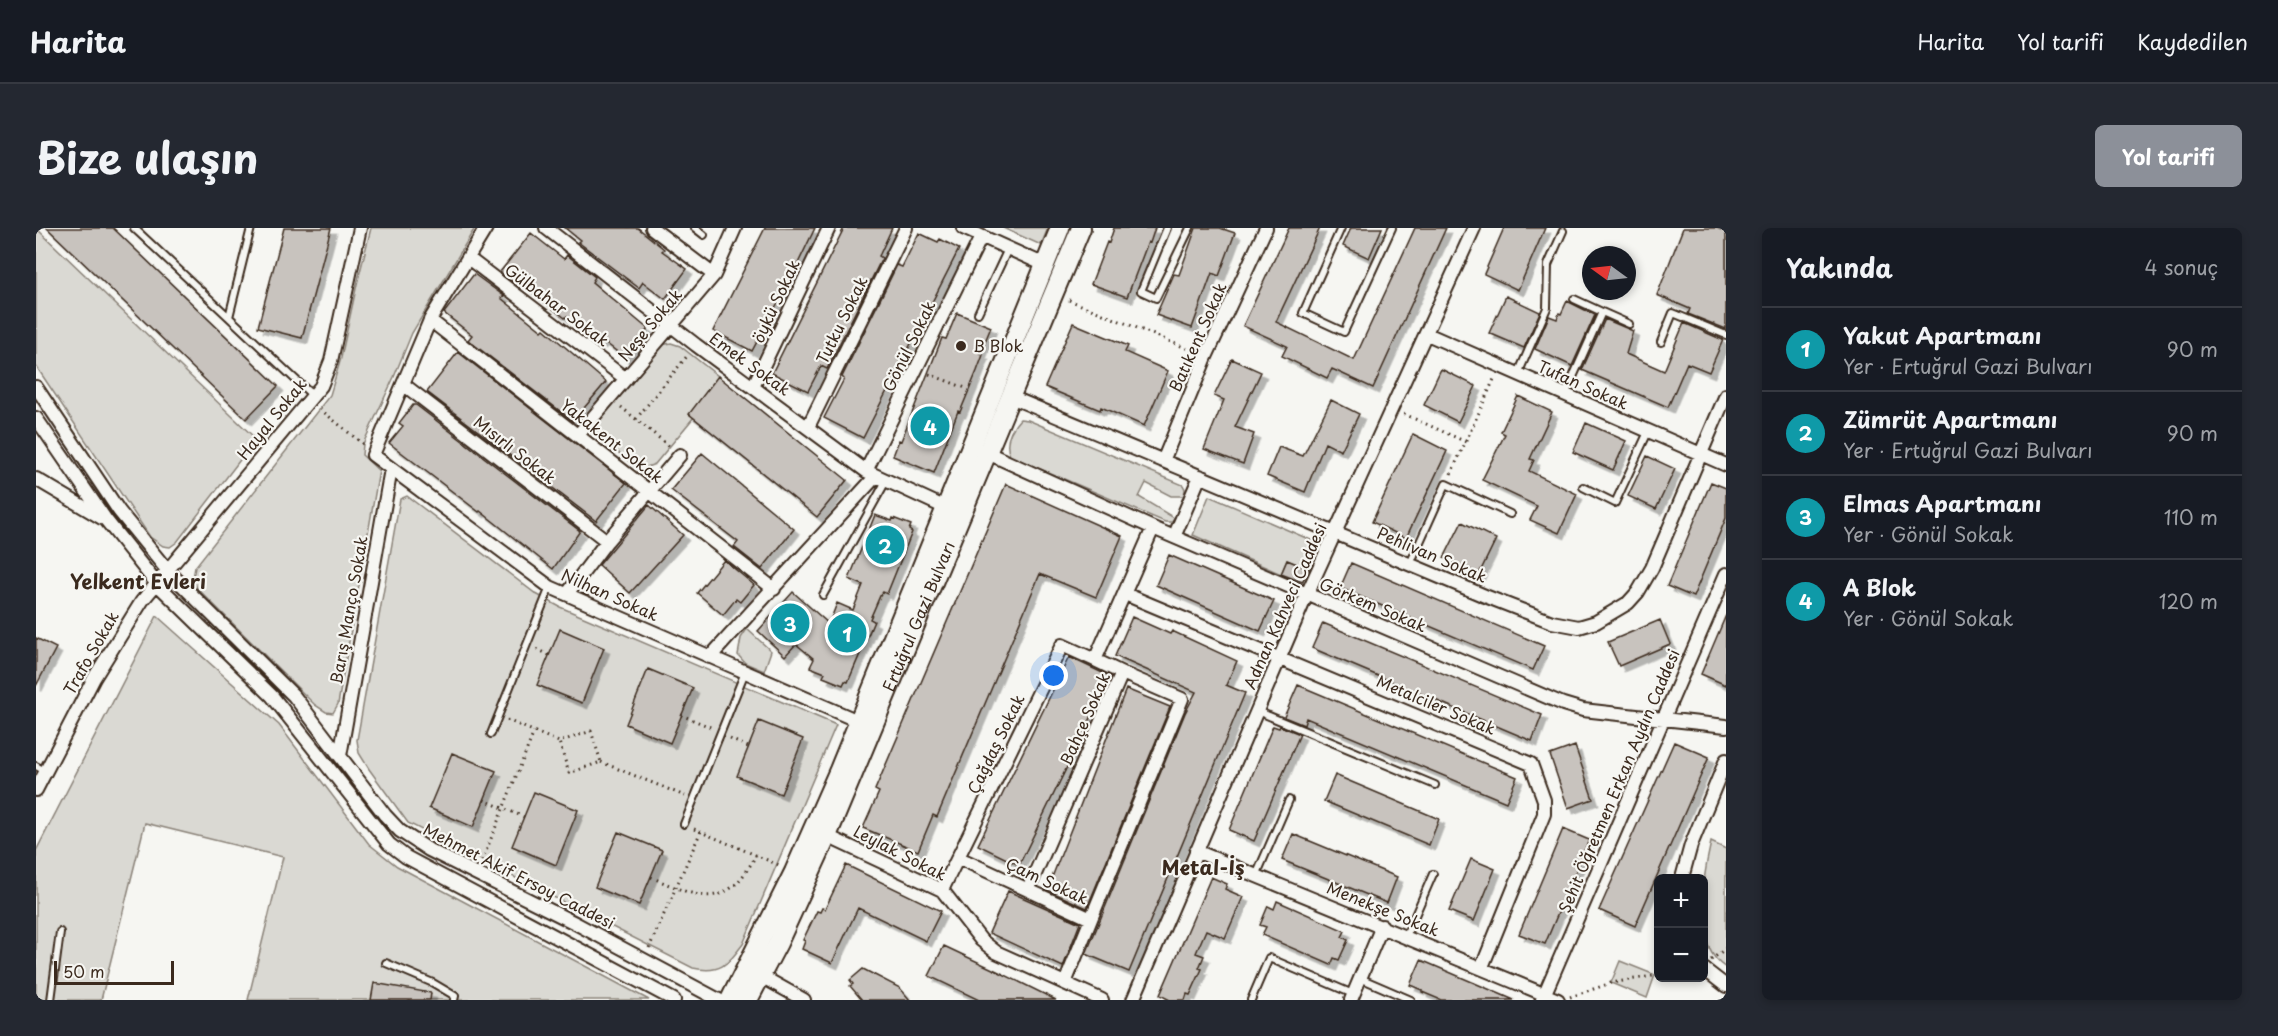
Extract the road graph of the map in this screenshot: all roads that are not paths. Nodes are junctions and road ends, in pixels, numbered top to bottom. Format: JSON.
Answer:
{"nodes":[{"id":1,"x":134,"y":228,"type":"edge"},
{"id":2,"x":251,"y":228,"type":"edge"},
{"id":3,"x":360,"y":228,"type":"edge"},
{"id":4,"x":486,"y":228,"type":"edge"},
{"id":5,"x":546,"y":228,"type":"edge"},
{"id":6,"x":652,"y":228,"type":"edge"},
{"id":7,"x":696,"y":228,"type":"edge"},
{"id":8,"x":735,"y":228,"type":"edge"},
{"id":9,"x":829,"y":228,"type":"edge"},
{"id":10,"x":906,"y":228,"type":"edge"},
{"id":11,"x":963,"y":228,"type":"edge"},
{"id":12,"x":1060,"y":228,"type":"edge"},
{"id":13,"x":1081,"y":228,"type":"edge"},
{"id":14,"x":1167,"y":228,"type":"edge"},
{"id":15,"x":1190,"y":228,"type":"edge"},
{"id":16,"x":1266,"y":228,"type":"edge"},
{"id":17,"x":1341,"y":228,"type":"edge"},
{"id":18,"x":1392,"y":228,"type":"edge"},
{"id":19,"x":1474,"y":228,"type":"edge"},
{"id":20,"x":1563,"y":231,"type":"dead end"},
{"id":21,"x":704,"y":235,"type":"dead end"},
{"id":22,"x":981,"y":237,"type":"junction"},
{"id":23,"x":1008,"y":249,"type":"junction"},
{"id":24,"x":468,"y":258,"type":"junction"},
{"id":25,"x":1045,"y":265,"type":"junction"},
{"id":26,"x":714,"y":275,"type":"junction"},
{"id":27,"x":1574,"y":299,"type":"dead end"},
{"id":28,"x":978,"y":312,"type":"dead end"},
{"id":29,"x":1602,"y":312,"type":"junction"},
{"id":30,"x":229,"y":317,"type":"junction"},
{"id":31,"x":430,"y":320,"type":"junction"},
{"id":32,"x":1629,"y":324,"type":"dead end"},
{"id":33,"x":671,"y":326,"type":"junction"},
{"id":34,"x":1427,"y":333,"type":"junction"},
{"id":35,"x":1726,"y":336,"type":"edge"},
{"id":36,"x":1661,"y":342,"type":"dead end"},
{"id":37,"x":1518,"y":374,"type":"junction"},
{"id":38,"x":626,"y":379,"type":"junction"},
{"id":39,"x":403,"y":384,"type":"junction"},
{"id":40,"x":36,"y":387,"type":"edge"},
{"id":41,"x":753,"y":387,"type":"junction"},
{"id":42,"x":1565,"y":395,"type":"junction"},
{"id":43,"x":1726,"y":395,"type":"edge"},
{"id":44,"x":1011,"y":397,"type":"junction"},
{"id":45,"x":312,"y":399,"type":"junction"},
{"id":46,"x":36,"y":418,"type":"edge"},
{"id":47,"x":808,"y":427,"type":"junction"},
{"id":48,"x":1648,"y":432,"type":"junction"},
{"id":49,"x":578,"y":435,"type":"junction"},
{"id":50,"x":980,"y":449,"type":"junction"},
{"id":51,"x":680,"y":455,"type":"road end"},
{"id":52,"x":1701,"y":456,"type":"junction"},
{"id":53,"x":1163,"y":461,"type":"junction"},
{"id":54,"x":1726,"y":465,"type":"edge"},
{"id":55,"x":391,"y":469,"type":"junction"},
{"id":56,"x":876,"y":476,"type":"junction"},
{"id":57,"x":1200,"y":476,"type":"junction"},
{"id":58,"x":36,"y":479,"type":"edge"},
{"id":59,"x":1583,"y":488,"type":"dead end"},
{"id":60,"x":649,"y":491,"type":"junction"},
{"id":61,"x":946,"y":508,"type":"junction"},
{"id":62,"x":119,"y":512,"type":"junction"},
{"id":63,"x":1510,"y":514,"type":"dead end"},
{"id":64,"x":106,"y":520,"type":"junction"},
{"id":65,"x":1153,"y":528,"type":"junction"},
{"id":66,"x":1336,"y":532,"type":"junction"},
{"id":67,"x":1174,"y":537,"type":"junction"},
{"id":68,"x":607,"y":541,"type":"junction"},
{"id":69,"x":1410,"y":564,"type":"junction"},
{"id":70,"x":167,"y":570,"type":"junction"},
{"id":71,"x":1726,"y":574,"type":"edge"},
{"id":72,"x":156,"y":583,"type":"junction"},
{"id":73,"x":550,"y":587,"type":"junction"},
{"id":74,"x":774,"y":589,"type":"junction"},
{"id":75,"x":567,"y":594,"type":"junction"},
{"id":76,"x":1125,"y":594,"type":"junction"},
{"id":77,"x":1307,"y":594,"type":"junction"},
{"id":78,"x":823,"y":595,"type":"dead end"},
{"id":79,"x":710,"y":657,"type":"junction"},
{"id":80,"x":1279,"y":658,"type":"junction"},
{"id":81,"x":1095,"y":660,"type":"junction"},
{"id":82,"x":745,"y":672,"type":"junction"},
{"id":83,"x":1122,"y":673,"type":"junction"},
{"id":84,"x":1256,"y":711,"type":"junction"},
{"id":85,"x":1663,"y":718,"type":"junction"},
{"id":86,"x":858,"y":721,"type":"junction"},
{"id":87,"x":1726,"y":726,"type":"edge"},
{"id":88,"x":491,"y":734,"type":"dead end"},
{"id":89,"x":340,"y":756,"type":"junction"},
{"id":90,"x":1726,"y":760,"type":"edge"},
{"id":91,"x":41,"y":769,"type":"edge"},
{"id":92,"x":1435,"y":785,"type":"dead end"},
{"id":93,"x":36,"y":790,"type":"edge"},
{"id":94,"x":1289,"y":800,"type":"dead end"},
{"id":95,"x":684,"y":824,"type":"road end"},
{"id":96,"x":827,"y":836,"type":"junction"},
{"id":97,"x":1196,"y":851,"type":"junction"},
{"id":98,"x":959,"y":858,"type":"junction"},
{"id":99,"x":1433,"y":874,"type":"dead end"},
{"id":100,"x":1683,"y":874,"type":"edge"},
{"id":101,"x":1256,"y":876,"type":"junction"},
{"id":102,"x":1028,"y":890,"type":"junction"},
{"id":103,"x":942,"y":891,"type":"junction"},
{"id":104,"x":1091,"y":920,"type":"junction"},
{"id":105,"x":1382,"y":926,"type":"junction"},
{"id":106,"x":60,"y":932,"type":"dead end"},
{"id":107,"x":1406,"y":936,"type":"junction"},
{"id":108,"x":386,"y":963,"type":"dead end"},
{"id":109,"x":1482,"y":967,"type":"junction"},
{"id":110,"x":1708,"y":967,"type":"edge"},
{"id":111,"x":761,"y":976,"type":"junction"},
{"id":112,"x":1360,"y":978,"type":"junction"},
{"id":113,"x":1065,"y":983,"type":"junction"},
{"id":114,"x":1726,"y":986,"type":"edge"},
{"id":115,"x":1352,"y":997,"type":"edge"},
{"id":116,"x":1543,"y":997,"type":"edge"},
{"id":117,"x":51,"y":1000,"type":"edge"},
{"id":118,"x":454,"y":1000,"type":"edge"},
{"id":119,"x":674,"y":1000,"type":"edge"},
{"id":120,"x":719,"y":1000,"type":"edge"},
{"id":121,"x":730,"y":1000,"type":"edge"},
{"id":122,"x":748,"y":1000,"type":"edge"},
{"id":123,"x":804,"y":1000,"type":"edge"},
{"id":124,"x":1102,"y":1000,"type":"edge"},
{"id":125,"x":1133,"y":1000,"type":"edge"},
{"id":126,"x":1251,"y":1000,"type":"edge"},
{"id":127,"x":1411,"y":1000,"type":"edge"},
{"id":128,"x":1559,"y":1000,"type":"edge"}],
"edges":[{"from":1,"to":30,"type":"lane"},
{"from":2,"to":30,"type":"lane"},
{"from":3,"to":45,"type":"street","name":"Hayal Sokak"},
{"from":4,"to":24,"type":"street"},
{"from":5,"to":33,"type":"street","name":"Emek Sokak"},
{"from":6,"to":26,"type":"street"},
{"from":7,"to":21,"type":"lane"},
{"from":8,"to":26,"type":"street","name":"Neşe Sokak"},
{"from":9,"to":41,"type":"street","name":"öykü Sokak"},
{"from":10,"to":47,"type":"street","name":"Tutku Sokak"},
{"from":11,"to":22,"type":"street"},
{"from":12,"to":25,"type":"main road","name":"Ertuğrul Gazi Bulvarı"},
{"from":13,"to":44,"type":"main road","name":"Ertuğrul Gazi Bulvarı"},
{"from":14,"to":15,"type":"lane"},
{"from":16,"to":53,"type":"street","name":"Batıkent Sokak"},
{"from":17,"to":18,"type":"lane"},
{"from":19,"to":34,"type":"street","name":"Adnan Kahveci Caddesi"},
{"from":20,"to":37,"type":"lane"},
{"from":22,"to":23,"type":"street"},
{"from":22,"to":56,"type":"street","name":"Gönül Sokak"},
{"from":23,"to":25,"type":"street"},
{"from":23,"to":28,"type":"lane"},
{"from":24,"to":31,"type":"street"},
{"from":24,"to":38,"type":"street","name":"Gülbahar Sokak"},
{"from":25,"to":50,"type":"main road","name":"Ertuğrul Gazi Bulvarı"},
{"from":26,"to":33,"type":"street","name":"Neşe Sokak"},
{"from":27,"to":29,"type":"lane"},
{"from":29,"to":32,"type":"lane"},
{"from":29,"to":42,"type":"lane"},
{"from":30,"to":45,"type":"lane"},
{"from":31,"to":39,"type":"street"},
{"from":31,"to":49,"type":"street","name":"Yakakent Sokak"},
{"from":33,"to":38,"type":"street","name":"Neşe Sokak"},
{"from":33,"to":41,"type":"street","name":"Emek Sokak"},
{"from":34,"to":37,"type":"street","name":"Tufan Sokak"},
{"from":34,"to":66,"type":"street","name":"Adnan Kahveci Caddesi"},
{"from":35,"to":36,"type":"lane"},
{"from":37,"to":42,"type":"street","name":"Tufan Sokak"},
{"from":38,"to":49,"type":"street","name":"Neşe Sokak"},
{"from":39,"to":55,"type":"street","name":"Nilhan Sokak"},
{"from":39,"to":68,"type":"street","name":"Mısırlı Sokak"},
{"from":40,"to":62,"type":"street","name":"Mehmet Akif Ersoy Caddesi"},
{"from":41,"to":47,"type":"street","name":"Emek Sokak"},
{"from":42,"to":48,"type":"street","name":"Tufan Sokak"},
{"from":43,"to":52,"type":"street","name":"Pehlivan Sokak"},
{"from":44,"to":50,"type":"main road","name":"Ertuğrul Gazi Bulvarı"},
{"from":44,"to":53,"type":"street","name":"Pehlivan Sokak"},
{"from":45,"to":70,"type":"street","name":"Hayal Sokak"},
{"from":46,"to":64,"type":"street","name":"Mehmet Akif Ersoy Caddesi"},
{"from":47,"to":56,"type":"street","name":"Emek Sokak"},
{"from":48,"to":52,"type":"street","name":"Tufan Sokak"},
{"from":48,"to":59,"type":"lane"},
{"from":49,"to":60,"type":"street","name":"Yakakent Sokak"},
{"from":50,"to":61,"type":"main road","name":"Ertuğrul Gazi Bulvarı"},
{"from":50,"to":65,"type":"street","name":"Görkem Sokak"},
{"from":50,"to":96,"type":"main road","name":"Ertuğrul Gazi Bulvarı"},
{"from":51,"to":60,"type":"street"},
{"from":52,"to":54,"type":"street","name":"Tufan Sokak"},
{"from":52,"to":69,"type":"street","name":"Pehlivan Sokak"},
{"from":53,"to":57,"type":"street","name":"Pehlivan Sokak"},
{"from":55,"to":73,"type":"street","name":"Nilhan Sokak"},
{"from":55,"to":89,"type":"street","name":"Barış Manço Sokak"},
{"from":56,"to":61,"type":"street","name":"Emek Sokak"},
{"from":56,"to":74,"type":"street","name":"Gönül Sokak"},
{"from":56,"to":78,"type":"lane"},
{"from":57,"to":66,"type":"street","name":"Pehlivan Sokak"},
{"from":57,"to":67,"type":"street"},
{"from":58,"to":64,"type":"street"},
{"from":60,"to":68,"type":"street"},
{"from":60,"to":74,"type":"street","name":"Yakakent Sokak"},
{"from":61,"to":86,"type":"main road","name":"Ertuğrul Gazi Bulvarı"},
{"from":62,"to":64,"type":"street"},
{"from":62,"to":70,"type":"street","name":"Mehmet Akif Ersoy Caddesi"},
{"from":63,"to":69,"type":"lane"},
{"from":64,"to":72,"type":"street","name":"Mehmet Akif Ersoy Caddesi"},
{"from":65,"to":67,"type":"street","name":"Görkem Sokak"},
{"from":65,"to":76,"type":"street"},
{"from":66,"to":69,"type":"street","name":"Pehlivan Sokak"},
{"from":66,"to":77,"type":"street","name":"Adnan Kahveci Caddesi"},
{"from":67,"to":77,"type":"street","name":"Görkem Sokak"},
{"from":68,"to":75,"type":"street"},
{"from":70,"to":72,"type":"street","name":"Trafo Sokak"},
{"from":70,"to":89,"type":"street","name":"Mehmet Akif Ersoy Caddesi"},
{"from":71,"to":85,"type":"street","name":"Şehit Öğretmen Erkan Aydın Caddesi"},
{"from":72,"to":91,"type":"street","name":"Trafo Sokak"},
{"from":72,"to":119,"type":"street","name":"Mehmet Akif Ersoy Caddesi"},
{"from":73,"to":75,"type":"street","name":"Nilhan Sokak"},
{"from":73,"to":88,"type":"lane"},
{"from":74,"to":79,"type":"street","name":"Gönül Sokak"},
{"from":75,"to":79,"type":"street","name":"Nilhan Sokak"},
{"from":76,"to":80,"type":"street","name":"Metalciler Sokak"},
{"from":76,"to":81,"type":"street"},
{"from":77,"to":80,"type":"street","name":"Adnan Kahveci Caddesi"},
{"from":77,"to":85,"type":"street","name":"Görkem Sokak"},
{"from":79,"to":82,"type":"street","name":"Nilhan Sokak"},
{"from":80,"to":84,"type":"street","name":"Adnan Kahveci Caddesi"},
{"from":80,"to":109,"type":"street","name":"Metalciler Sokak"},
{"from":81,"to":83,"type":"street"},
{"from":81,"to":98,"type":"street","name":"Çağdaş Sokak"},
{"from":82,"to":86,"type":"street","name":"Nilhan Sokak"},
{"from":82,"to":95,"type":"lane"},
{"from":83,"to":102,"type":"street","name":"Bahçe Sokak"},
{"from":83,"to":104,"type":"street","name":"Bahçe Sokak"},
{"from":84,"to":92,"type":"lane"},
{"from":84,"to":97,"type":"street","name":"Adnan Kahveci Caddesi"},
{"from":85,"to":87,"type":"street","name":"Görkem Sokak"},
{"from":85,"to":116,"type":"street","name":"Şehit Öğretmen Erkan Aydın Caddesi"},
{"from":86,"to":121,"type":"main road","name":"Ertuğrul Gazi Bulvarı"},
{"from":89,"to":120,"type":"street","name":"Mehmet Akif Ersoy Caddesi"},
{"from":90,"to":100,"type":"street"},
{"from":91,"to":93,"type":"street","name":"Trafo Sokak"},
{"from":94,"to":101,"type":"lane"},
{"from":96,"to":103,"type":"street","name":"Leylak Sokak"},
{"from":96,"to":111,"type":"main road","name":"Ertuğrul Gazi Bulvarı"},
{"from":97,"to":101,"type":"street","name":"Menekşe Sokak"},
{"from":97,"to":125,"type":"street","name":"Adnan Kahveci Caddesi"},
{"from":98,"to":102,"type":"street","name":"Çam Sokak"},
{"from":98,"to":103,"type":"street","name":"Çağdaş Sokak"},
{"from":99,"to":107,"type":"lane"},
{"from":101,"to":105,"type":"street","name":"Menekşe Sokak"},
{"from":102,"to":104,"type":"street","name":"Çam Sokak"},
{"from":103,"to":113,"type":"street","name":"Leylak Sokak"},
{"from":104,"to":113,"type":"street","name":"Çam Sokak"},
{"from":105,"to":107,"type":"street","name":"Menekşe Sokak"},
{"from":105,"to":112,"type":"street"},
{"from":106,"to":117,"type":"lane"},
{"from":107,"to":109,"type":"street","name":"Menekşe Sokak"},
{"from":108,"to":118,"type":"lane"},
{"from":109,"to":116,"type":"street","name":"Menekşe Sokak"},
{"from":110,"to":114,"type":"street"},
{"from":111,"to":122,"type":"main road","name":"Ertuğrul Gazi Bulvarı"},
{"from":111,"to":123,"type":"street"},
{"from":112,"to":115,"type":"street"},
{"from":112,"to":127,"type":"lane"},
{"from":113,"to":124,"type":"street","name":"Leylak Sokak"},
{"from":115,"to":126,"type":"lane"},
{"from":116,"to":128,"type":"street","name":"Menekşe Sokak"}]}
